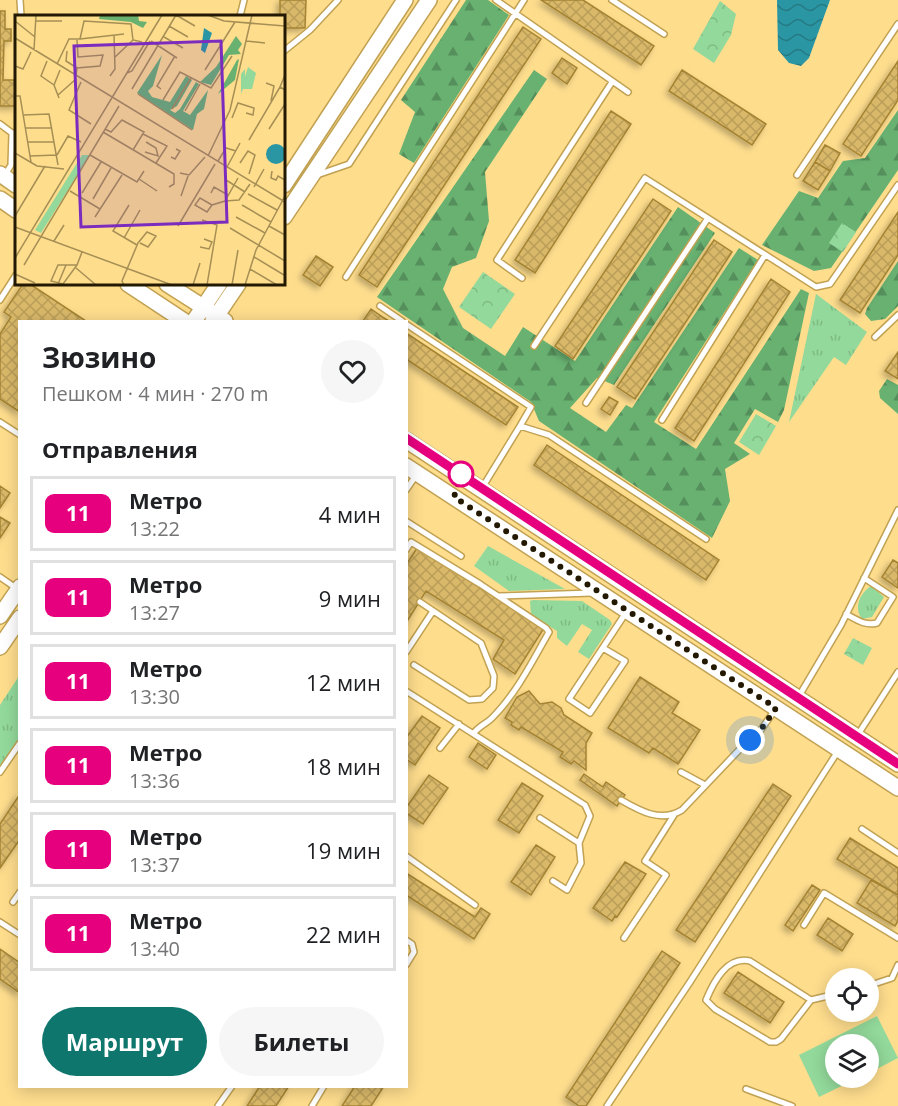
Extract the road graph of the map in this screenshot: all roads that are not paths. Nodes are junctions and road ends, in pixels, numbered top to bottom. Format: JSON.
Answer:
{"nodes":[{"id":1,"x":20,"y":0,"type":"edge"},
{"id":2,"x":244,"y":0,"type":"edge"},
{"id":3,"x":338,"y":0,"type":"edge"},
{"id":4,"x":405,"y":0,"type":"edge"},
{"id":5,"x":429,"y":0,"type":"edge"},
{"id":6,"x":456,"y":0,"type":"edge"},
{"id":7,"x":496,"y":0,"type":"edge"},
{"id":8,"x":524,"y":0,"type":"edge"},
{"id":9,"x":612,"y":0,"type":"edge"},
{"id":10,"x":515,"y":13,"type":"junction"},
{"id":11,"x":21,"y":15,"type":"edge"},
{"id":12,"x":240,"y":15,"type":"edge"},
{"id":13,"x":898,"y":24,"type":"edge"},
{"id":14,"x":664,"y":34,"type":"dead end"},
{"id":15,"x":285,"y":50,"type":"edge"},
{"id":16,"x":612,"y":82,"type":"junction"},
{"id":17,"x":628,"y":92,"type":"dead end"},
{"id":18,"x":0,"y":124,"type":"edge"},
{"id":19,"x":323,"y":124,"type":"junction"},
{"id":20,"x":14,"y":133,"type":"edge"},
{"id":21,"x":339,"y":135,"type":"junction"},
{"id":22,"x":797,"y":175,"type":"dead end"},
{"id":23,"x":7,"y":178,"type":"edge"},
{"id":24,"x":286,"y":178,"type":"edge"},
{"id":25,"x":310,"y":178,"type":"junction"},
{"id":26,"x":898,"y":185,"type":"edge"},
{"id":27,"x":285,"y":216,"type":"edge"},
{"id":28,"x":708,"y":218,"type":"junction"},
{"id":29,"x":765,"y":255,"type":"junction"},
{"id":30,"x":15,"y":277,"type":"edge"},
{"id":31,"x":346,"y":277,"type":"dead end"},
{"id":32,"x":522,"y":278,"type":"dead end"},
{"id":33,"x":130,"y":285,"type":"edge"},
{"id":34,"x":168,"y":285,"type":"edge"},
{"id":35,"x":219,"y":285,"type":"edge"},
{"id":36,"x":237,"y":285,"type":"edge"},
{"id":37,"x":0,"y":300,"type":"edge"},
{"id":38,"x":380,"y":306,"type":"dead end"},
{"id":39,"x":898,"y":315,"type":"edge"},
{"id":40,"x":214,"y":316,"type":"edge"},
{"id":41,"x":182,"y":320,"type":"edge"},
{"id":42,"x":198,"y":320,"type":"edge"},
{"id":43,"x":401,"y":320,"type":"edge"},
{"id":44,"x":408,"y":325,"type":"edge"},
{"id":45,"x":875,"y":337,"type":"dead end"},
{"id":46,"x":534,"y":346,"type":"dead end"},
{"id":47,"x":586,"y":403,"type":"dead end"},
{"id":48,"x":662,"y":420,"type":"dead end"},
{"id":49,"x":0,"y":422,"type":"edge"},
{"id":50,"x":520,"y":426,"type":"junction"},
{"id":51,"x":18,"y":434,"type":"edge"},
{"id":52,"x":408,"y":441,"type":"edge"},
{"id":53,"x":412,"y":469,"type":"edge"},
{"id":54,"x":481,"y":490,"type":"junction"},
{"id":55,"x":898,"y":510,"type":"edge"},
{"id":56,"x":408,"y":522,"type":"edge"},
{"id":57,"x":892,"y":522,"type":"junction"},
{"id":58,"x":898,"y":526,"type":"edge"},
{"id":59,"x":706,"y":539,"type":"dead end"},
{"id":60,"x":408,"y":547,"type":"edge"},
{"id":61,"x":461,"y":556,"type":"dead end"},
{"id":62,"x":0,"y":577,"type":"edge"},
{"id":63,"x":864,"y":578,"type":"junction"},
{"id":64,"x":18,"y":587,"type":"edge"},
{"id":65,"x":18,"y":589,"type":"edge"},
{"id":66,"x":600,"y":592,"type":"junction"},
{"id":67,"x":498,"y":596,"type":"junction"},
{"id":68,"x":420,"y":602,"type":"dead end"},
{"id":69,"x":628,"y":610,"type":"junction"},
{"id":70,"x":433,"y":611,"type":"junction"},
{"id":71,"x":846,"y":614,"type":"junction"},
{"id":72,"x":0,"y":616,"type":"edge"},
{"id":73,"x":18,"y":621,"type":"edge"},
{"id":74,"x":0,"y":648,"type":"edge"},
{"id":75,"x":603,"y":648,"type":"junction"},
{"id":76,"x":408,"y":649,"type":"edge"},
{"id":77,"x":414,"y":665,"type":"dead end"},
{"id":78,"x":898,"y":672,"type":"edge"},
{"id":79,"x":408,"y":692,"type":"edge"},
{"id":80,"x":798,"y":698,"type":"junction"},
{"id":81,"x":776,"y":708,"type":"junction"},
{"id":82,"x":459,"y":724,"type":"junction"},
{"id":83,"x":474,"y":733,"type":"junction"},
{"id":84,"x":856,"y":737,"type":"junction"},
{"id":85,"x":18,"y":746,"type":"edge"},
{"id":86,"x":440,"y":748,"type":"dead end"},
{"id":87,"x":838,"y":750,"type":"junction"},
{"id":88,"x":898,"y":764,"type":"edge"},
{"id":89,"x":0,"y":772,"type":"edge"},
{"id":90,"x":681,"y":772,"type":"dead end"},
{"id":91,"x":705,"y":786,"type":"junction"},
{"id":92,"x":898,"y":788,"type":"edge"},
{"id":93,"x":621,"y":800,"type":"dead end"},
{"id":94,"x":674,"y":815,"type":"junction"},
{"id":95,"x":540,"y":818,"type":"dead end"},
{"id":96,"x":862,"y":829,"type":"dead end"},
{"id":97,"x":579,"y":843,"type":"junction"},
{"id":98,"x":898,"y":853,"type":"edge"},
{"id":99,"x":408,"y":857,"type":"edge"},
{"id":100,"x":553,"y":881,"type":"dead end"},
{"id":101,"x":18,"y":895,"type":"edge"},
{"id":102,"x":13,"y":902,"type":"dead end"},
{"id":103,"x":475,"y":905,"type":"dead end"},
{"id":104,"x":0,"y":922,"type":"edge"},
{"id":105,"x":804,"y":925,"type":"dead end"},
{"id":106,"x":18,"y":934,"type":"edge"},
{"id":107,"x":624,"y":938,"type":"dead end"},
{"id":108,"x":898,"y":938,"type":"edge"},
{"id":109,"x":408,"y":942,"type":"edge"},
{"id":110,"x":408,"y":961,"type":"edge"},
{"id":111,"x":898,"y":965,"type":"edge"},
{"id":112,"x":892,"y":978,"type":"junction"},
{"id":113,"x":898,"y":981,"type":"edge"},
{"id":114,"x":879,"y":982,"type":"edge"},
{"id":115,"x":825,"y":997,"type":"edge"},
{"id":116,"x":811,"y":1000,"type":"junction"},
{"id":117,"x":231,"y":1088,"type":"edge"},
{"id":118,"x":323,"y":1088,"type":"edge"},
{"id":119,"x":746,"y":1089,"type":"dead end"},
{"id":120,"x":218,"y":1106,"type":"edge"},
{"id":121,"x":312,"y":1106,"type":"edge"},
{"id":122,"x":607,"y":1106,"type":"edge"},
{"id":123,"x":792,"y":1106,"type":"edge"}],
"edges":[{"from":1,"to":11,"type":"lane"},
{"from":2,"to":12,"type":"lane"},
{"from":3,"to":15,"type":"lane"},
{"from":4,"to":19,"type":"main road"},
{"from":5,"to":21,"type":"main road"},
{"from":6,"to":25,"type":"lane"},
{"from":7,"to":10,"type":"lane"},
{"from":8,"to":10,"type":"lane"},
{"from":9,"to":14,"type":"lane"},
{"from":10,"to":16,"type":"lane"},
{"from":10,"to":31,"type":"lane"},
{"from":13,"to":22,"type":"lane"},
{"from":16,"to":17,"type":"lane"},
{"from":16,"to":32,"type":"lane"},
{"from":18,"to":20,"type":"lane"},
{"from":19,"to":21,"type":"lane"},
{"from":19,"to":24,"type":"main road"},
{"from":20,"to":23,"type":"lane"},
{"from":21,"to":25,"type":"main road"},
{"from":25,"to":27,"type":"main road"},
{"from":26,"to":29,"type":"lane"},
{"from":28,"to":29,"type":"lane"},
{"from":28,"to":46,"type":"lane"},
{"from":28,"to":47,"type":"lane"},
{"from":29,"to":48,"type":"lane"},
{"from":30,"to":37,"type":"lane"},
{"from":33,"to":41,"type":"main road"},
{"from":34,"to":40,"type":"main road"},
{"from":35,"to":40,"type":"main road"},
{"from":36,"to":40,"type":"main road"},
{"from":38,"to":43,"type":"lane"},
{"from":39,"to":45,"type":"lane"},
{"from":40,"to":42,"type":"main road"},
{"from":44,"to":50,"type":"lane"},
{"from":49,"to":51,"type":"lane"},
{"from":50,"to":54,"type":"lane"},
{"from":50,"to":59,"type":"lane"},
{"from":52,"to":54,"type":"main road"},
{"from":53,"to":66,"type":"main road"},
{"from":54,"to":80,"type":"main road"},
{"from":55,"to":57,"type":"lane"},
{"from":56,"to":61,"type":"lane"},
{"from":57,"to":58,"type":"lane"},
{"from":57,"to":63,"type":"lane"},
{"from":60,"to":67,"type":"lane"},
{"from":62,"to":64,"type":"lane"},
{"from":63,"to":71,"type":"lane"},
{"from":63,"to":71,"type":"lane"},
{"from":65,"to":72,"type":"main road"},
{"from":66,"to":67,"type":"lane"},
{"from":66,"to":69,"type":"main road"},
{"from":67,"to":83,"type":"lane"},
{"from":68,"to":70,"type":"lane"},
{"from":69,"to":75,"type":"lane"},
{"from":69,"to":81,"type":"main road"},
{"from":70,"to":76,"type":"lane"},
{"from":70,"to":77,"type":"lane"},
{"from":71,"to":80,"type":"lane"},
{"from":73,"to":74,"type":"main road"},
{"from":75,"to":75,"type":"lane"},
{"from":78,"to":84,"type":"lane"},
{"from":79,"to":82,"type":"lane"},
{"from":80,"to":84,"type":"main road"},
{"from":81,"to":87,"type":"main road"},
{"from":81,"to":91,"type":"lane"},
{"from":82,"to":83,"type":"lane"},
{"from":82,"to":86,"type":"lane"},
{"from":83,"to":97,"type":"lane"},
{"from":84,"to":88,"type":"main road"},
{"from":85,"to":89,"type":"lane"},
{"from":87,"to":92,"type":"main road"},
{"from":87,"to":122,"type":"lane"},
{"from":90,"to":91,"type":"lane"},
{"from":91,"to":94,"type":"lane"},
{"from":93,"to":94,"type":"lane"},
{"from":94,"to":107,"type":"lane"},
{"from":95,"to":97,"type":"lane"},
{"from":96,"to":98,"type":"lane"},
{"from":97,"to":100,"type":"lane"},
{"from":99,"to":103,"type":"lane"},
{"from":101,"to":102,"type":"lane"},
{"from":104,"to":106,"type":"lane"},
{"from":105,"to":108,"type":"lane"},
{"from":109,"to":110,"type":"lane"},
{"from":111,"to":112,"type":"lane"},
{"from":112,"to":113,"type":"lane"},
{"from":112,"to":114,"type":"lane"},
{"from":115,"to":116,"type":"lane"},
{"from":116,"to":116,"type":"lane"},
{"from":117,"to":120,"type":"lane"},
{"from":118,"to":121,"type":"lane"},
{"from":119,"to":123,"type":"lane"}]}
